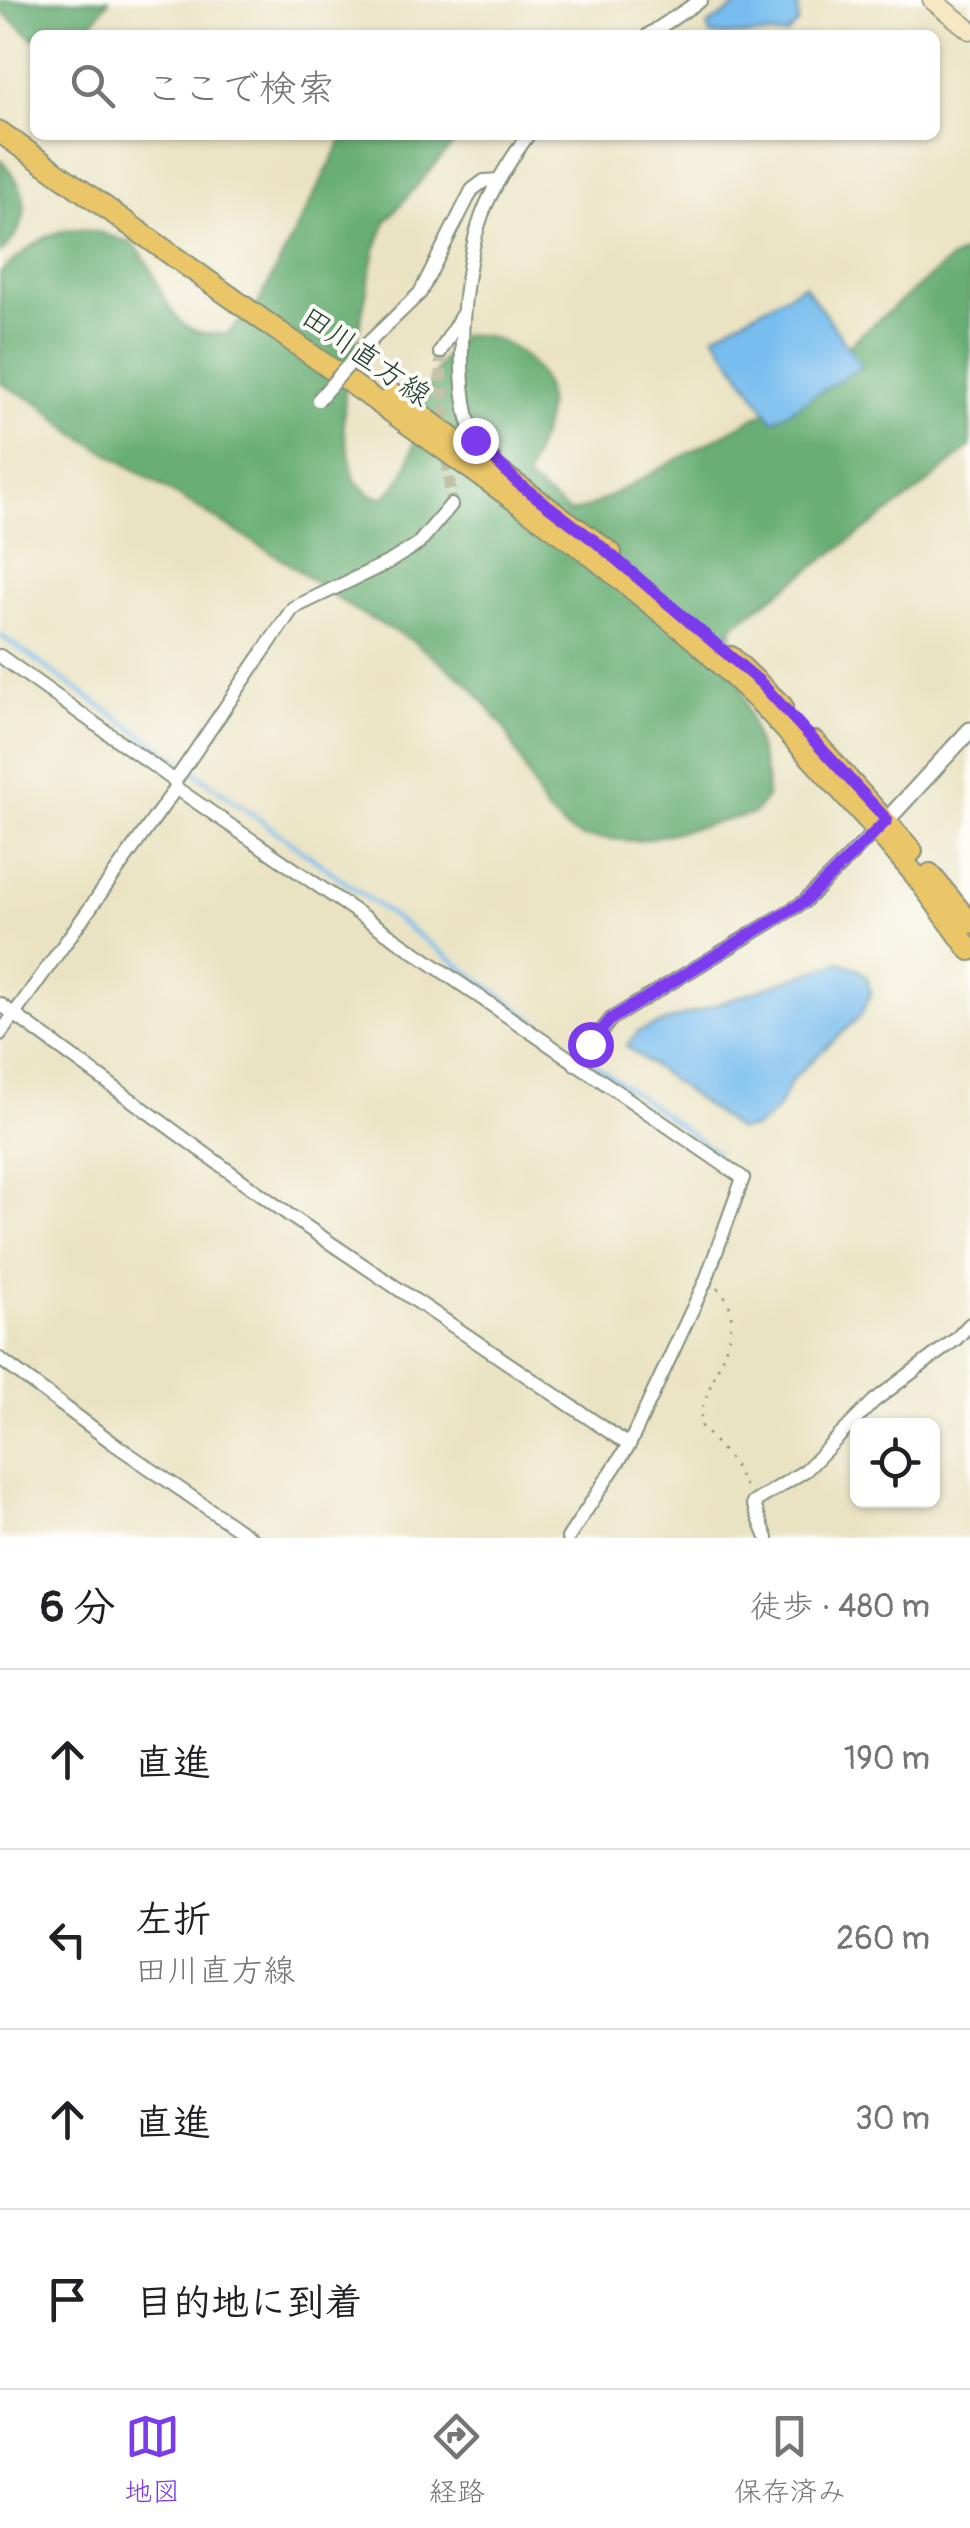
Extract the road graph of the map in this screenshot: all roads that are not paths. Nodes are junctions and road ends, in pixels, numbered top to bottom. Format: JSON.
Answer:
{"nodes":[{"id":1,"x":701,"y":0,"type":"edge"},
{"id":2,"x":932,"y":0,"type":"edge"},
{"id":3,"x":656,"y":30,"type":"edge"},
{"id":4,"x":970,"y":30,"type":"edge"},
{"id":5,"x":0,"y":115,"type":"edge"},
{"id":6,"x":0,"y":132,"type":"edge"},
{"id":7,"x":30,"y":136,"type":"edge"},
{"id":8,"x":35,"y":140,"type":"edge"},
{"id":9,"x":525,"y":140,"type":"edge"},
{"id":10,"x":499,"y":180,"type":"junction"},
{"id":11,"x":463,"y":314,"type":"junction"},
{"id":12,"x":440,"y":352,"type":"tunnel mouth"},
{"id":13,"x":318,"y":400,"type":"dead end"},
{"id":14,"x":518,"y":483,"type":"junction"},
{"id":15,"x":451,"y":505,"type":"tunnel mouth"},
{"id":16,"x":0,"y":656,"type":"edge"},
{"id":17,"x":970,"y":730,"type":"edge"},
{"id":18,"x":176,"y":784,"type":"junction"},
{"id":19,"x":882,"y":825,"type":"junction"},
{"id":20,"x":968,"y":938,"type":"edge"},
{"id":21,"x":0,"y":1004,"type":"edge"},
{"id":22,"x":14,"y":1014,"type":"junction"},
{"id":23,"x":0,"y":1034,"type":"edge"},
{"id":24,"x":574,"y":1064,"type":"junction"},
{"id":25,"x":970,"y":1324,"type":"edge"},
{"id":26,"x":0,"y":1359,"type":"edge"},
{"id":27,"x":629,"y":1445,"type":"junction"},
{"id":28,"x":251,"y":1538,"type":"edge"},
{"id":29,"x":568,"y":1538,"type":"edge"},
{"id":30,"x":767,"y":1538,"type":"edge"}],
"edges":[{"from":1,"to":3,"type":"street"},
{"from":2,"to":4,"type":"main road"},
{"from":5,"to":7,"type":"main road","name":"田川直方線"},
{"from":6,"to":19,"type":"main road","name":"田川直方線"},
{"from":8,"to":14,"type":"main road","name":"田川直方線"},
{"from":9,"to":10,"type":"street"},
{"from":10,"to":11,"type":"street"},
{"from":10,"to":13,"type":"street","bridge":true},
{"from":11,"to":12,"type":"street"},
{"from":11,"to":14,"type":"street"},
{"from":14,"to":19,"type":"main road","name":"田川直方線"},
{"from":15,"to":18,"type":"street"},
{"from":16,"to":18,"type":"street"},
{"from":17,"to":19,"type":"street"},
{"from":18,"to":22,"type":"street"},
{"from":18,"to":24,"type":"street"},
{"from":19,"to":20,"type":"main road","name":"田川直方線"},
{"from":19,"to":24,"type":"street"},
{"from":21,"to":22,"type":"street"},
{"from":22,"to":23,"type":"street"},
{"from":22,"to":27,"type":"street"},
{"from":24,"to":27,"type":"street"},
{"from":25,"to":30,"type":"street"},
{"from":26,"to":28,"type":"street"},
{"from":27,"to":29,"type":"street"}]}
